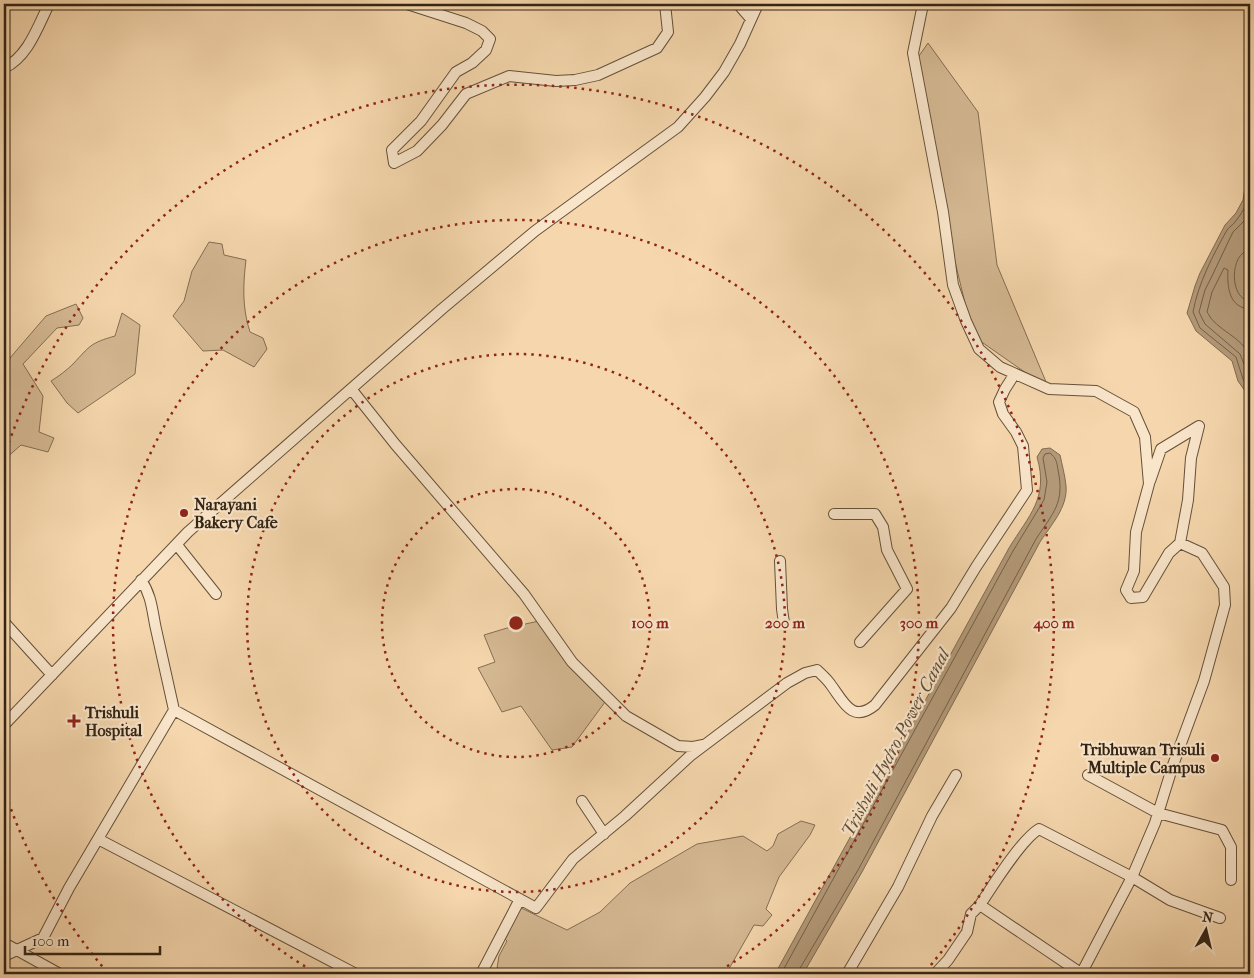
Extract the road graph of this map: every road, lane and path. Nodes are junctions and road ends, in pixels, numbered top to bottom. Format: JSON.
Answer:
{"nodes":[{"id":1,"x":49,"y":4,"type":"edge"},
{"id":2,"x":407,"y":4,"type":"edge"},
{"id":3,"x":665,"y":4,"type":"edge"},
{"id":4,"x":738,"y":4,"type":"edge"},
{"id":5,"x":758,"y":4,"type":"edge"},
{"id":6,"x":923,"y":4,"type":"edge"},
{"id":7,"x":751,"y":19,"type":"junction"},
{"id":8,"x":4,"y":68,"type":"edge"},
{"id":9,"x":1014,"y":375,"type":"junction"},
{"id":10,"x":352,"y":390,"type":"junction"},
{"id":11,"x":1149,"y":484,"type":"junction"},
{"id":12,"x":834,"y":514,"type":"dead end"},
{"id":13,"x":1180,"y":543,"type":"junction"},
{"id":14,"x":177,"y":545,"type":"junction"},
{"id":15,"x":780,"y":561,"type":"dead end"},
{"id":16,"x":141,"y":580,"type":"junction"},
{"id":17,"x":216,"y":594,"type":"dead end"},
{"id":18,"x":4,"y":622,"type":"edge"},
{"id":19,"x":784,"y":623,"type":"dead end"},
{"id":20,"x":860,"y":642,"type":"dead end"},
{"id":21,"x":52,"y":675,"type":"junction"},
{"id":22,"x":174,"y":710,"type":"junction"},
{"id":23,"x":4,"y":725,"type":"edge"},
{"id":24,"x":707,"y":744,"type":"junction"},
{"id":25,"x":956,"y":775,"type":"dead end"},
{"id":26,"x":1088,"y":775,"type":"dead end"},
{"id":27,"x":582,"y":802,"type":"dead end"},
{"id":28,"x":1158,"y":813,"type":"junction"},
{"id":29,"x":604,"y":834,"type":"junction"},
{"id":30,"x":98,"y":838,"type":"junction"},
{"id":31,"x":1132,"y":877,"type":"junction"},
{"id":32,"x":1231,"y":880,"type":"dead end"},
{"id":33,"x":520,"y":899,"type":"junction"},
{"id":34,"x":980,"y":905,"type":"junction"},
{"id":35,"x":1220,"y":918,"type":"dead end"},
{"id":36,"x":4,"y":943,"type":"edge"},
{"id":37,"x":16,"y":950,"type":"junction"},
{"id":38,"x":4,"y":956,"type":"edge"},
{"id":39,"x":854,"y":963,"type":"junction"},
{"id":40,"x":60,"y":974,"type":"edge"},
{"id":41,"x":356,"y":974,"type":"edge"},
{"id":42,"x":481,"y":974,"type":"edge"},
{"id":43,"x":841,"y":974,"type":"edge"},
{"id":44,"x":847,"y":974,"type":"edge"},
{"id":45,"x":935,"y":974,"type":"edge"},
{"id":46,"x":1081,"y":974,"type":"edge"}],
"edges":[{"from":1,"to":8,"type":"street"},
{"from":2,"to":3,"type":"street"},
{"from":4,"to":7,"type":"street"},
{"from":5,"to":7,"type":"street"},
{"from":6,"to":9,"type":"street"},
{"from":7,"to":10,"type":"street"},
{"from":9,"to":11,"type":"street"},
{"from":9,"to":24,"type":"street"},
{"from":10,"to":14,"type":"street"},
{"from":10,"to":24,"type":"street"},
{"from":11,"to":13,"type":"street"},
{"from":11,"to":13,"type":"street"},
{"from":12,"to":20,"type":"street"},
{"from":13,"to":28,"type":"street"},
{"from":14,"to":16,"type":"street"},
{"from":14,"to":17,"type":"street"},
{"from":15,"to":19,"type":"street"},
{"from":16,"to":21,"type":"street"},
{"from":16,"to":22,"type":"street"},
{"from":18,"to":21,"type":"street"},
{"from":21,"to":23,"type":"street"},
{"from":22,"to":30,"type":"street"},
{"from":22,"to":33,"type":"street"},
{"from":24,"to":29,"type":"street"},
{"from":25,"to":39,"type":"street"},
{"from":26,"to":28,"type":"street"},
{"from":27,"to":29,"type":"street"},
{"from":28,"to":31,"type":"street"},
{"from":28,"to":32,"type":"street"},
{"from":29,"to":33,"type":"street"},
{"from":30,"to":37,"type":"street"},
{"from":30,"to":41,"type":"street"},
{"from":31,"to":34,"type":"street"},
{"from":31,"to":35,"type":"street"},
{"from":31,"to":46,"type":"street"},
{"from":33,"to":42,"type":"street"},
{"from":34,"to":45,"type":"street"},
{"from":34,"to":46,"type":"street"},
{"from":36,"to":37,"type":"street"},
{"from":37,"to":38,"type":"street"},
{"from":37,"to":40,"type":"street"},
{"from":39,"to":43,"type":"street"},
{"from":39,"to":44,"type":"street"}]}
